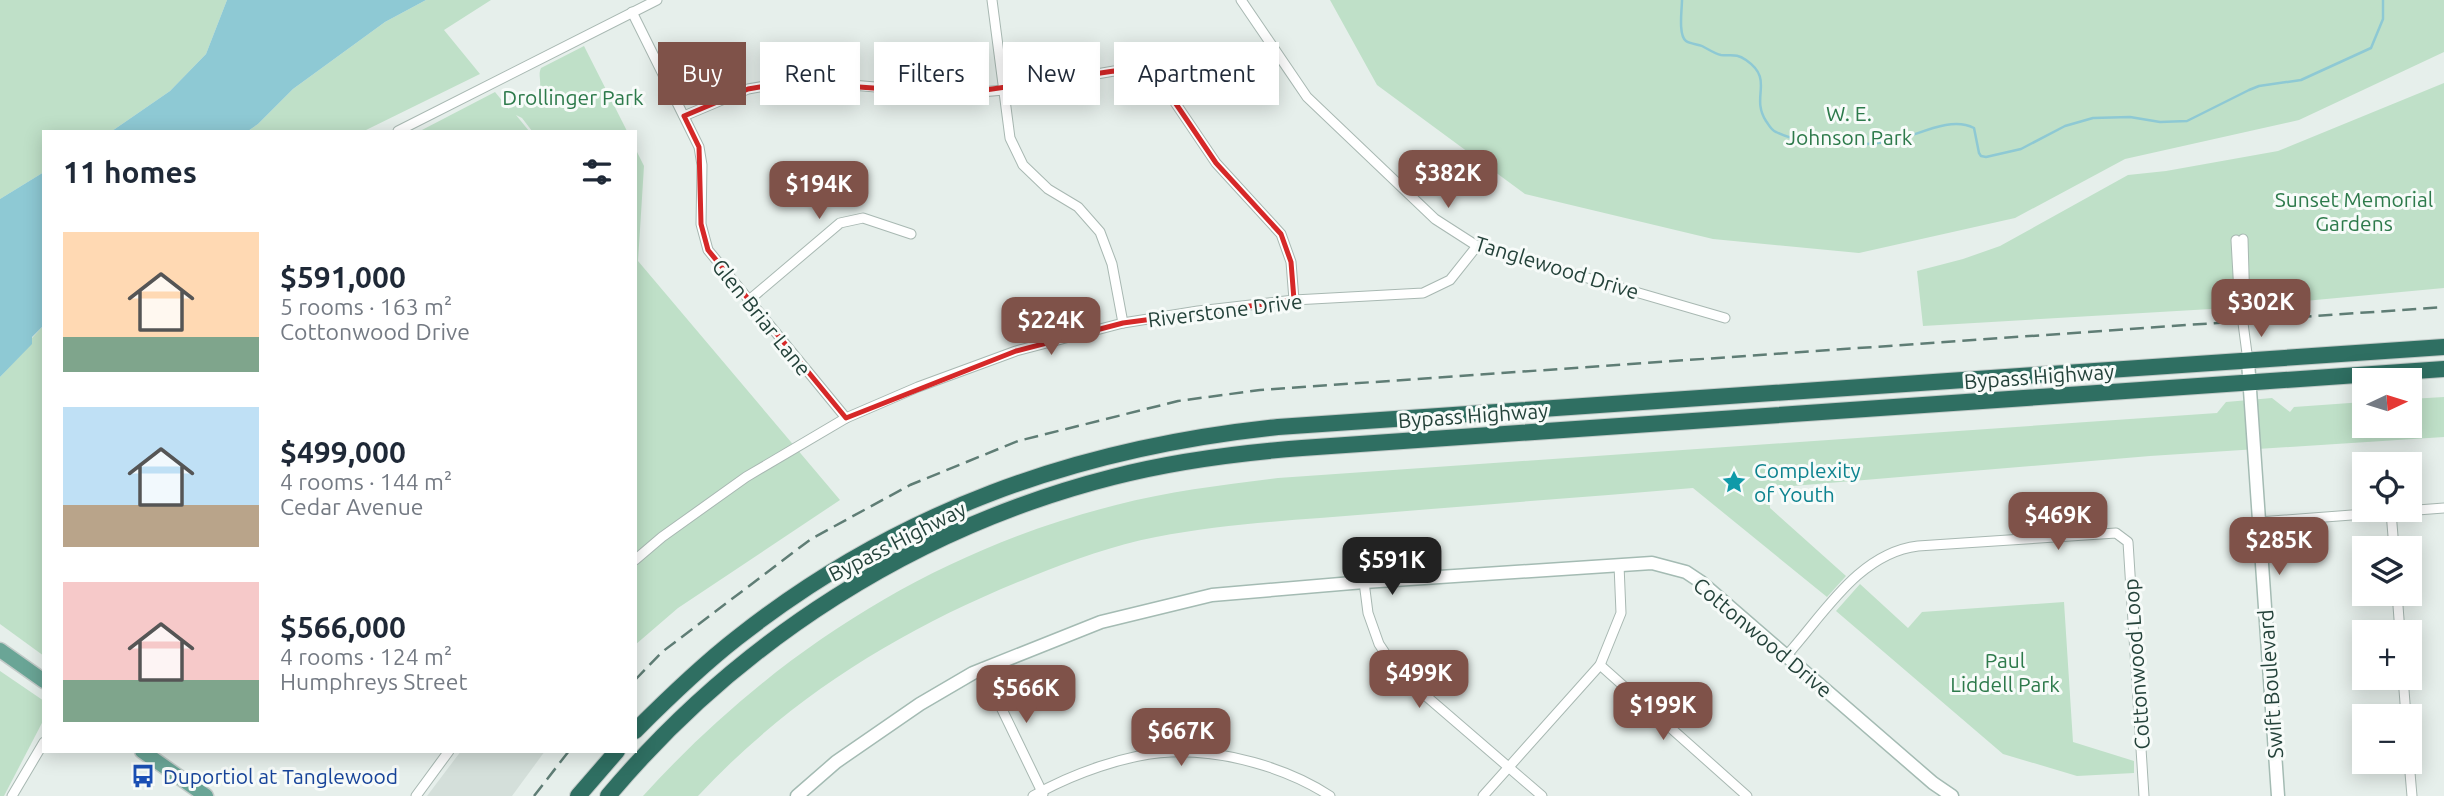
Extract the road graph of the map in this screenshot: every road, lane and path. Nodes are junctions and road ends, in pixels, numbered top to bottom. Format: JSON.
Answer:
{"nodes":[{"id":1,"x":657,"y":0,"type":"edge"},
{"id":2,"x":992,"y":0,"type":"edge"},
{"id":3,"x":1241,"y":0,"type":"edge"},
{"id":4,"x":632,"y":12,"type":"junction"},
{"id":5,"x":1100,"y":73,"type":"edge"},
{"id":6,"x":1003,"y":82,"type":"edge"},
{"id":7,"x":1003,"y":90,"type":"edge"},
{"id":8,"x":1006,"y":105,"type":"edge"},
{"id":9,"x":684,"y":116,"type":"junction"},
{"id":10,"x":400,"y":130,"type":"edge"},
{"id":11,"x":912,"y":234,"type":"dead end"},
{"id":12,"x":2239,"y":239,"type":"dead end"},
{"id":13,"x":1477,"y":246,"type":"junction"},
{"id":14,"x":1294,"y":300,"type":"junction"},
{"id":15,"x":748,"y":301,"type":"junction"},
{"id":16,"x":1725,"y":318,"type":"dead end"},
{"id":17,"x":1123,"y":323,"type":"junction"},
{"id":18,"x":2444,"y":347,"type":"edge"},
{"id":19,"x":2248,"y":361,"type":"junction"},
{"id":20,"x":2444,"y":369,"type":"edge"},
{"id":21,"x":2249,"y":383,"type":"junction"},
{"id":22,"x":846,"y":418,"type":"junction"},
{"id":23,"x":2444,"y":508,"type":"edge"},
{"id":24,"x":2422,"y":510,"type":"edge"},
{"id":25,"x":2352,"y":515,"type":"edge"},
{"id":26,"x":2259,"y":522,"type":"junction"},
{"id":27,"x":637,"y":558,"type":"edge"},
{"id":28,"x":1619,"y":565,"type":"junction"},
{"id":29,"x":1364,"y":582,"type":"junction"},
{"id":30,"x":0,"y":650,"type":"edge"},
{"id":31,"x":1787,"y":655,"type":"junction"},
{"id":32,"x":1600,"y":665,"type":"junction"},
{"id":33,"x":982,"y":668,"type":"junction"},
{"id":34,"x":38,"y":677,"type":"edge"},
{"id":35,"x":637,"y":729,"type":"edge"},
{"id":36,"x":42,"y":745,"type":"edge"},
{"id":37,"x":145,"y":753,"type":"edge"},
{"id":38,"x":448,"y":753,"type":"edge"},
{"id":39,"x":615,"y":753,"type":"edge"},
{"id":40,"x":1508,"y":766,"type":"junction"},
{"id":41,"x":2410,"y":774,"type":"edge"},
{"id":42,"x":1039,"y":794,"type":"edge"},
{"id":43,"x":12,"y":796,"type":"edge"},
{"id":44,"x":206,"y":796,"type":"edge"},
{"id":45,"x":416,"y":796,"type":"edge"},
{"id":46,"x":578,"y":796,"type":"edge"},
{"id":47,"x":608,"y":796,"type":"edge"},
{"id":48,"x":797,"y":796,"type":"edge"},
{"id":49,"x":1330,"y":796,"type":"edge"},
{"id":50,"x":1483,"y":796,"type":"edge"},
{"id":51,"x":1542,"y":796,"type":"edge"},
{"id":52,"x":1747,"y":796,"type":"edge"},
{"id":53,"x":1952,"y":796,"type":"edge"},
{"id":54,"x":2144,"y":796,"type":"edge"},
{"id":55,"x":2278,"y":796,"type":"edge"},
{"id":56,"x":2412,"y":796,"type":"edge"}],
"edges":[{"from":1,"to":4,"type":"street"},
{"from":2,"to":6,"type":"street"},
{"from":3,"to":13,"type":"street","name":"Tanglewood Drive"},
{"from":4,"to":9,"type":"street","name":"Glen Briar Lane"},
{"from":4,"to":10,"type":"street"},
{"from":5,"to":14,"type":"street"},
{"from":7,"to":9,"type":"street"},
{"from":8,"to":17,"type":"street"},
{"from":9,"to":15,"type":"street","name":"Glen Briar Lane"},
{"from":11,"to":15,"type":"street"},
{"from":12,"to":19,"type":"street","name":"Swift Boulevard"},
{"from":13,"to":14,"type":"street","name":"Riverstone Drive"},
{"from":13,"to":16,"type":"street","name":"Tanglewood Drive"},
{"from":14,"to":17,"type":"street","name":"Riverstone Drive"},
{"from":15,"to":22,"type":"street","name":"Glen Briar Lane"},
{"from":17,"to":22,"type":"street","name":"Riverstone Drive"},
{"from":18,"to":19,"type":"highway","name":"Bypass Highway"},
{"from":19,"to":21,"type":"street","name":"Swift Boulevard"},
{"from":19,"to":35,"type":"highway","name":"Bypass Highway"},
{"from":20,"to":21,"type":"highway","name":"Bypass Highway"},
{"from":21,"to":26,"type":"street","name":"Swift Boulevard"},
{"from":21,"to":47,"type":"highway","name":"Bypass Highway"},
{"from":22,"to":27,"type":"street","name":"Riverstone Drive"},
{"from":23,"to":24,"type":"street"},
{"from":25,"to":26,"type":"street"},
{"from":26,"to":55,"type":"street","name":"Swift Boulevard"},
{"from":28,"to":29,"type":"street","name":"Cottonwood Drive"},
{"from":28,"to":31,"type":"street","name":"Cottonwood Drive"},
{"from":28,"to":32,"type":"street"},
{"from":29,"to":33,"type":"street","name":"Cottonwood Drive"},
{"from":29,"to":40,"type":"street"},
{"from":30,"to":34,"type":"main road"},
{"from":31,"to":53,"type":"street","name":"Cottonwood Drive"},
{"from":31,"to":54,"type":"street","name":"Cottonwood Loop"},
{"from":32,"to":40,"type":"street"},
{"from":32,"to":52,"type":"street"},
{"from":33,"to":42,"type":"street"},
{"from":33,"to":48,"type":"street","name":"Cottonwood Drive"},
{"from":36,"to":43,"type":"street"},
{"from":37,"to":44,"type":"main road"},
{"from":38,"to":45,"type":"street"},
{"from":39,"to":46,"type":"highway"},
{"from":40,"to":50,"type":"street"},
{"from":40,"to":51,"type":"street"},
{"from":41,"to":56,"type":"street"},
{"from":42,"to":49,"type":"street"}]}
